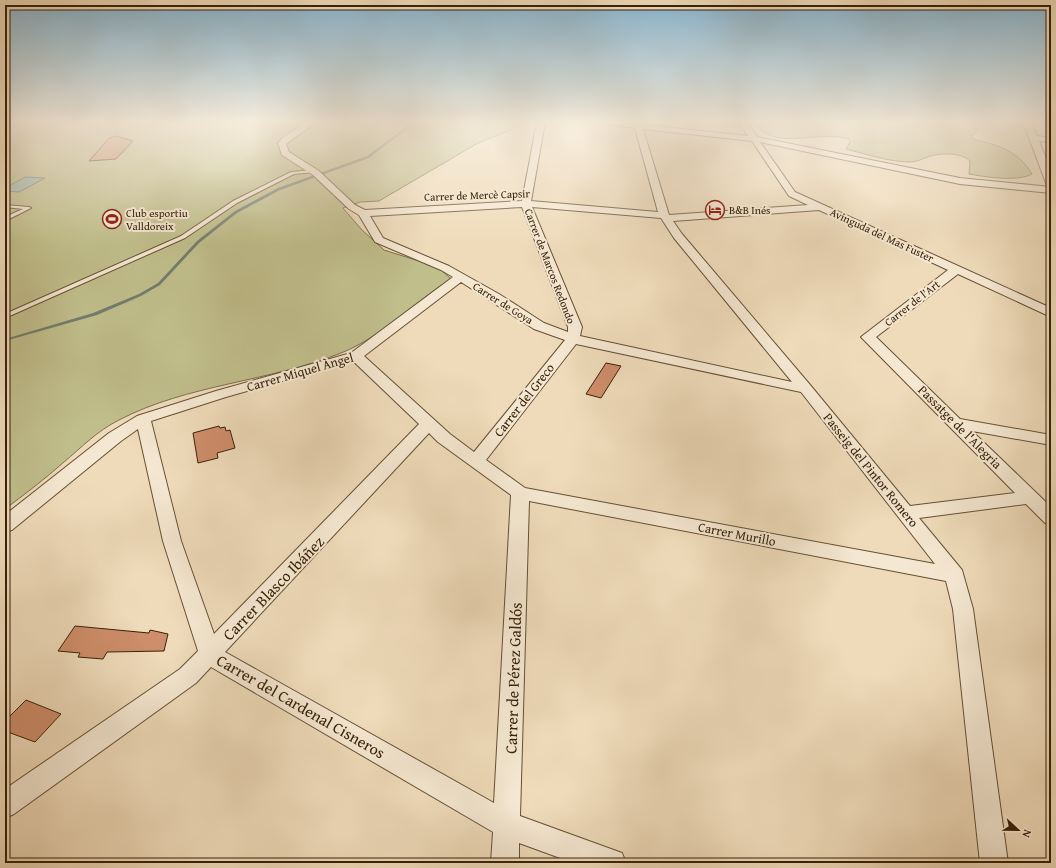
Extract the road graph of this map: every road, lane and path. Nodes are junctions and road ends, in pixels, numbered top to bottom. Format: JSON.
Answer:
{"nodes":[{"id":1,"x":300,"y":163,"type":"edge"},
{"id":2,"x":534,"y":163,"type":"edge"},
{"id":3,"x":650,"y":163,"type":"edge"},
{"id":4,"x":771,"y":163,"type":"edge"},
{"id":5,"x":873,"y":163,"type":"edge"},
{"id":6,"x":1043,"y":163,"type":"edge"},
{"id":7,"x":314,"y":172,"type":"junction"},
{"id":8,"x":1051,"y":183,"type":"edge"},
{"id":9,"x":1051,"y":190,"type":"edge"},
{"id":10,"x":526,"y":204,"type":"junction"},
{"id":11,"x":5,"y":206,"type":"edge"},
{"id":12,"x":21,"y":206,"type":"junction"},
{"id":13,"x":820,"y":207,"type":"junction"},
{"id":14,"x":5,"y":210,"type":"edge"},
{"id":15,"x":363,"y":213,"type":"junction"},
{"id":16,"x":665,"y":217,"type":"junction"},
{"id":17,"x":5,"y":218,"type":"edge"},
{"id":18,"x":956,"y":270,"type":"junction"},
{"id":19,"x":460,"y":277,"type":"junction"},
{"id":20,"x":1051,"y":312,"type":"edge"},
{"id":21,"x":5,"y":316,"type":"edge"},
{"id":22,"x":868,"y":337,"type":"joint"},
{"id":23,"x":573,"y":339,"type":"junction"},
{"id":24,"x":356,"y":356,"type":"junction"},
{"id":25,"x":806,"y":389,"type":"junction"},
{"id":26,"x":143,"y":419,"type":"junction"},
{"id":27,"x":955,"y":423,"type":"junction"},
{"id":28,"x":428,"y":424,"type":"junction"},
{"id":29,"x":1051,"y":440,"type":"edge"},
{"id":30,"x":476,"y":461,"type":"junction"},
{"id":31,"x":520,"y":493,"type":"junction"},
{"id":32,"x":1030,"y":496,"type":"junction"},
{"id":33,"x":907,"y":513,"type":"junction"},
{"id":34,"x":1051,"y":518,"type":"edge"},
{"id":35,"x":5,"y":526,"type":"edge"},
{"id":36,"x":955,"y":575,"type":"junction"},
{"id":37,"x":210,"y":655,"type":"junction"},
{"id":38,"x":5,"y":805,"type":"edge"},
{"id":39,"x":507,"y":825,"type":"junction"},
{"id":40,"x":505,"y":863,"type":"edge"},
{"id":41,"x":612,"y":863,"type":"edge"},
{"id":42,"x":994,"y":863,"type":"edge"}],
"edges":[{"from":1,"to":7,"type":"street","name":"Carrer de Goya"},
{"from":2,"to":10,"type":"street","name":"Carrer de Marcos Redondo"},
{"from":3,"to":16,"type":"street","name":"Passeig del Pintor Romero"},
{"from":4,"to":13,"type":"street","name":"Avinguda del Mas Fuster"},
{"from":5,"to":9,"type":"street"},
{"from":6,"to":8,"type":"street"},
{"from":7,"to":15,"type":"street","name":"Carrer de Goya"},
{"from":7,"to":21,"type":"lane"},
{"from":10,"to":15,"type":"street","name":"Carrer de Mercè Capsir"},
{"from":10,"to":16,"type":"street","name":"Carrer de Mercè Capsir"},
{"from":10,"to":23,"type":"street","name":"Carrer de Marcos Redondo"},
{"from":11,"to":12,"type":"lane"},
{"from":12,"to":14,"type":"lane"},
{"from":12,"to":17,"type":"lane"},
{"from":13,"to":16,"type":"street","name":"Carrer de Mercè Capsir"},
{"from":13,"to":18,"type":"street","name":"Avinguda del Mas Fuster"},
{"from":15,"to":19,"type":"street","name":"Carrer de Goya"},
{"from":16,"to":25,"type":"street","name":"Passeig del Pintor Romero"},
{"from":18,"to":20,"type":"street","name":"Avinguda del Mas Fuster"},
{"from":18,"to":22,"type":"street","name":"Carrer de l'Art"},
{"from":19,"to":23,"type":"street","name":"Carrer de Goya"},
{"from":19,"to":24,"type":"street","name":"Carrer Miquel Àngel"},
{"from":22,"to":27,"type":"street","name":"Passatge de l'Alegria"},
{"from":23,"to":25,"type":"street","name":"Carrer de Goya"},
{"from":23,"to":30,"type":"street","name":"Carrer del Greco"},
{"from":24,"to":26,"type":"street","name":"Carrer Miquel Àngel"},
{"from":24,"to":28,"type":"street"},
{"from":25,"to":33,"type":"street","name":"Passeig del Pintor Romero"},
{"from":26,"to":35,"type":"street","name":"Carrer Miquel Àngel"},
{"from":26,"to":37,"type":"street","name":"Carrer del Cardenal Cisneros"},
{"from":27,"to":29,"type":"street"},
{"from":27,"to":32,"type":"street","name":"Passatge de l'Alegria"},
{"from":28,"to":30,"type":"street"},
{"from":28,"to":37,"type":"street","name":"Carrer Blasco Ibáñez"},
{"from":30,"to":31,"type":"street"},
{"from":31,"to":36,"type":"street","name":"Carrer Murillo"},
{"from":31,"to":39,"type":"street","name":"Carrer de Pérez Galdós"},
{"from":32,"to":33,"type":"street"},
{"from":32,"to":34,"type":"street","name":"Passatge de l'Alegria"},
{"from":33,"to":36,"type":"street","name":"Passeig del Pintor Romero"},
{"from":36,"to":42,"type":"street","name":"Passeig del Pintor Romero"},
{"from":37,"to":38,"type":"street","name":"Carrer Blasco Ibáñez"},
{"from":37,"to":39,"type":"street","name":"Carrer del Cardenal Cisneros"},
{"from":39,"to":40,"type":"street","name":"Carrer de Pérez Galdós"},
{"from":39,"to":41,"type":"street","name":"Carrer del Cardenal Cisneros"}]}
